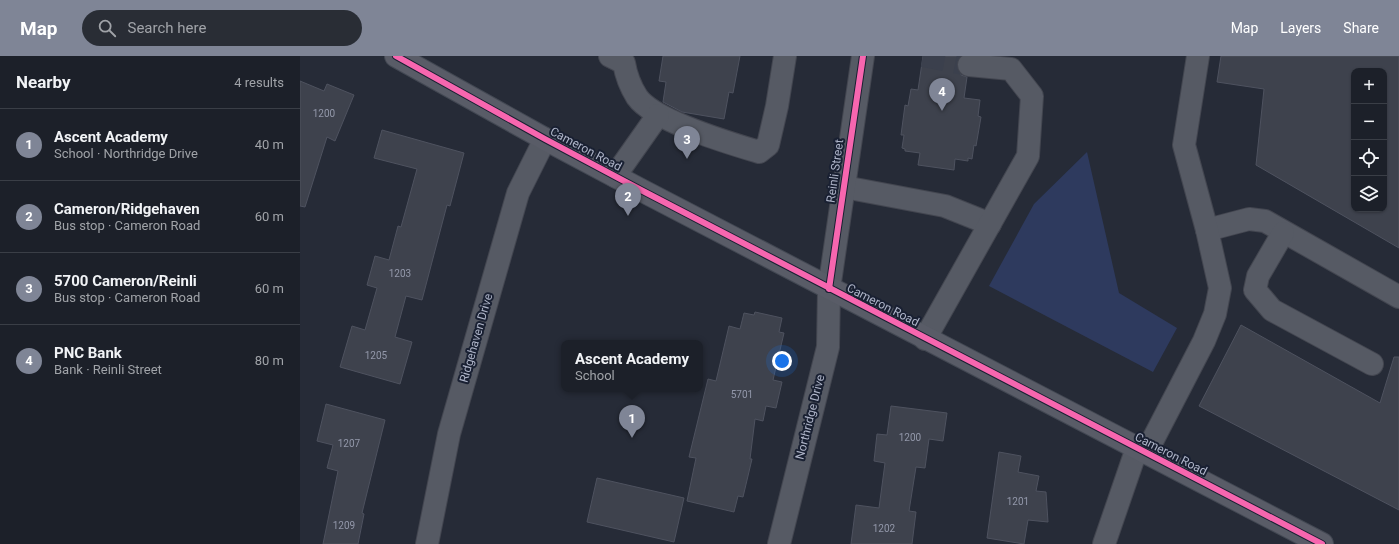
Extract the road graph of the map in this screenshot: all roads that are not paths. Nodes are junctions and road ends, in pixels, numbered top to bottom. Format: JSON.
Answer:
{"nodes":[{"id":1,"x":396,"y":56,"type":"edge"},
{"id":2,"x":610,"y":56,"type":"edge"},
{"id":3,"x":785,"y":56,"type":"edge"},
{"id":4,"x":863,"y":56,"type":"edge"},
{"id":5,"x":1198,"y":56,"type":"edge"},
{"id":6,"x":969,"y":65,"type":"tunnel mouth"},
{"id":7,"x":658,"y":115,"type":"junction"},
{"id":8,"x":545,"y":139,"type":"junction"},
{"id":9,"x":615,"y":176,"type":"junction"},
{"id":10,"x":844,"y":187,"type":"junction"},
{"id":11,"x":990,"y":224,"type":"junction"},
{"id":12,"x":1207,"y":230,"type":"junction"},
{"id":13,"x":1283,"y":233,"type":"junction"},
{"id":14,"x":829,"y":289,"type":"junction"},
{"id":15,"x":1399,"y":297,"type":"edge"},
{"id":16,"x":925,"y":339,"type":"junction"},
{"id":17,"x":1372,"y":364,"type":"dead end"},
{"id":18,"x":1141,"y":451,"type":"junction"},
{"id":19,"x":427,"y":544,"type":"edge"},
{"id":20,"x":779,"y":544,"type":"edge"},
{"id":21,"x":1104,"y":544,"type":"edge"},
{"id":22,"x":1322,"y":544,"type":"edge"}],
"edges":[{"from":1,"to":8,"type":"main road","name":"Cameron Road"},
{"from":2,"to":7,"type":"street"},
{"from":3,"to":7,"type":"street"},
{"from":4,"to":10,"type":"street","name":"Reinli Street"},
{"from":5,"to":12,"type":"street"},
{"from":6,"to":11,"type":"street"},
{"from":7,"to":9,"type":"street"},
{"from":8,"to":9,"type":"main road","name":"Cameron Road"},
{"from":8,"to":19,"type":"street","name":"Ridgehaven Drive"},
{"from":9,"to":14,"type":"main road","name":"Cameron Road"},
{"from":10,"to":11,"type":"street"},
{"from":10,"to":14,"type":"street","name":"Reinli Street"},
{"from":11,"to":16,"type":"street"},
{"from":12,"to":13,"type":"street"},
{"from":12,"to":18,"type":"street"},
{"from":13,"to":15,"type":"street"},
{"from":13,"to":17,"type":"street"},
{"from":14,"to":16,"type":"main road","name":"Cameron Road"},
{"from":14,"to":20,"type":"street","name":"Northridge Drive"},
{"from":16,"to":18,"type":"main road","name":"Cameron Road"},
{"from":18,"to":21,"type":"street"},
{"from":18,"to":22,"type":"main road","name":"Cameron Road"}]}
